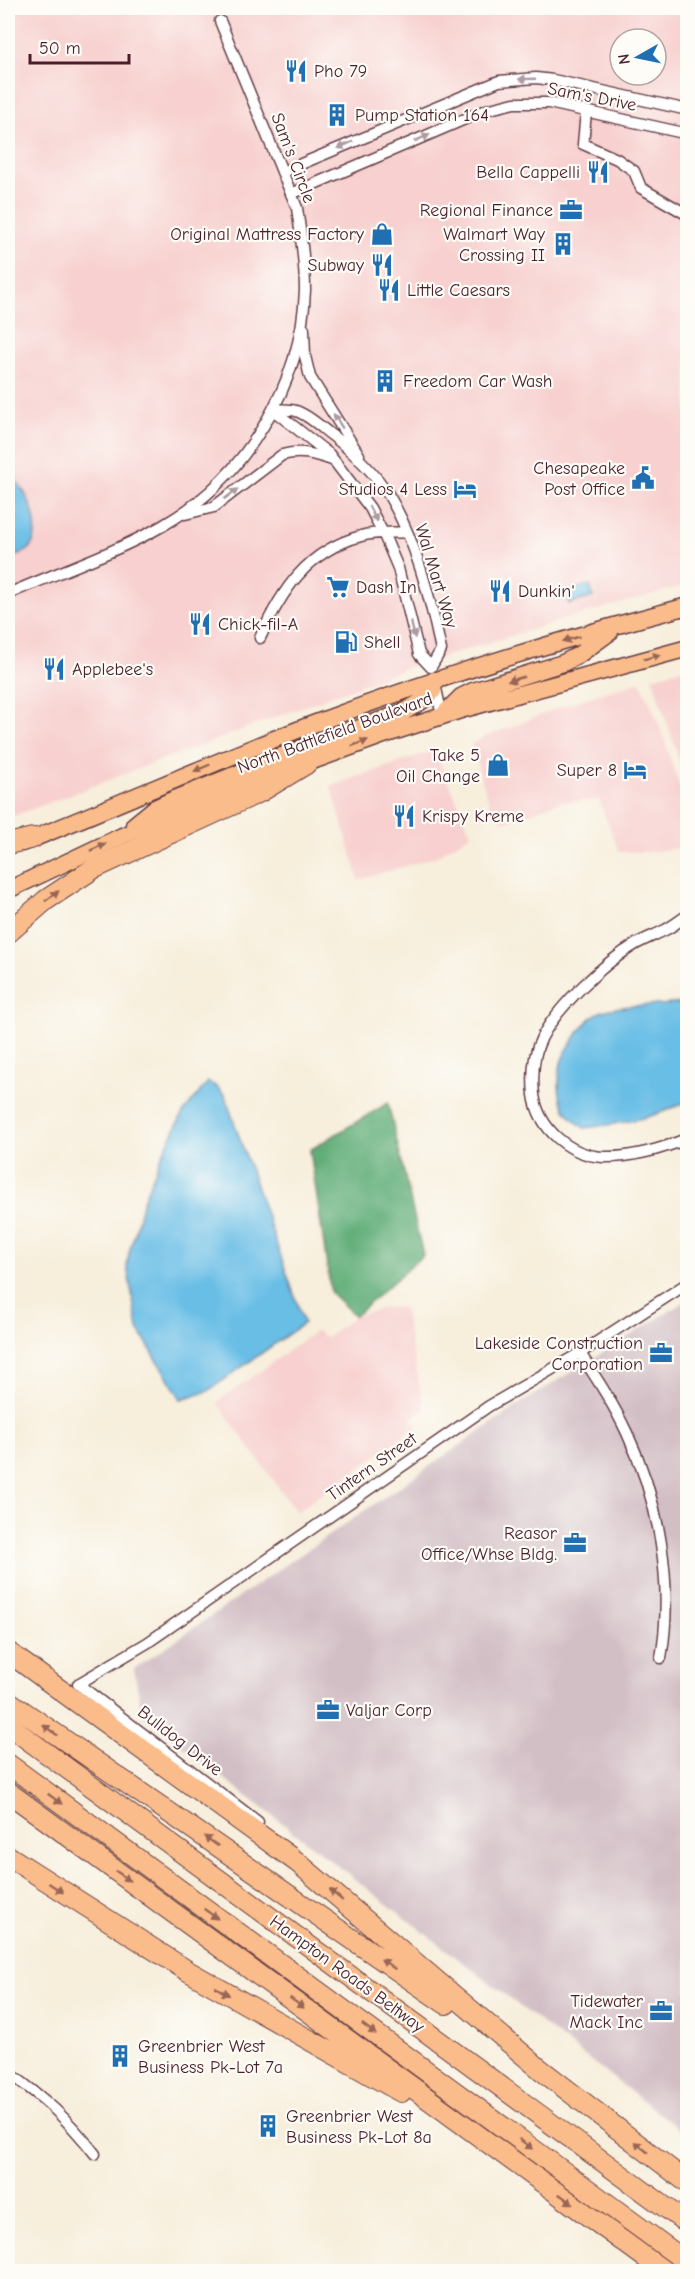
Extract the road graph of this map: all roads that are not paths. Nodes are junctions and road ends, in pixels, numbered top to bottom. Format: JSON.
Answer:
{"nodes":[{"id":1,"x":220,"y":21,"type":"dead end"},
{"id":2,"x":687,"y":110,"type":"edge"},
{"id":3,"x":586,"y":112,"type":"junction"},
{"id":4,"x":687,"y":134,"type":"edge"},
{"id":5,"x":282,"y":172,"type":"junction"},
{"id":6,"x":291,"y":194,"type":"junction"},
{"id":7,"x":687,"y":215,"type":"edge"},
{"id":8,"x":304,"y":306,"type":"junction"},
{"id":9,"x":273,"y":409,"type":"junction"},
{"id":10,"x":335,"y":461,"type":"junction"},
{"id":11,"x":369,"y":470,"type":"junction"},
{"id":12,"x":178,"y":516,"type":"junction"},
{"id":13,"x":407,"y":531,"type":"junction"},
{"id":14,"x":384,"y":535,"type":"junction"},
{"id":15,"x":8,"y":594,"type":"edge"},
{"id":16,"x":687,"y":606,"type":"edge"},
{"id":17,"x":623,"y":623,"type":"junction"},
{"id":18,"x":260,"y":638,"type":"dead end"},
{"id":19,"x":687,"y":648,"type":"edge"},
{"id":20,"x":433,"y":674,"type":"junction"},
{"id":21,"x":442,"y":716,"type":"junction"},
{"id":22,"x":306,"y":764,"type":"junction"},
{"id":23,"x":122,"y":836,"type":"junction"},
{"id":24,"x":33,"y":838,"type":"joint"},
{"id":25,"x":8,"y":846,"type":"edge"},
{"id":26,"x":8,"y":890,"type":"edge"},
{"id":27,"x":687,"y":915,"type":"edge"},
{"id":28,"x":8,"y":933,"type":"edge"},
{"id":29,"x":687,"y":1138,"type":"edge"},
{"id":30,"x":687,"y":1283,"type":"edge"},
{"id":31,"x":580,"y":1353,"type":"junction"},
{"id":32,"x":8,"y":1643,"type":"edge"},
{"id":33,"x":8,"y":1652,"type":"edge"},
{"id":34,"x":661,"y":1658,"type":"dead end"},
{"id":35,"x":78,"y":1683,"type":"joint"},
{"id":36,"x":57,"y":1688,"type":"junction"},
{"id":37,"x":8,"y":1701,"type":"edge"},
{"id":38,"x":8,"y":1725,"type":"edge"},
{"id":39,"x":8,"y":1738,"type":"edge"},
{"id":40,"x":8,"y":1764,"type":"edge"},
{"id":41,"x":8,"y":1792,"type":"edge"},
{"id":42,"x":262,"y":1825,"type":"dead end"},
{"id":43,"x":8,"y":1856,"type":"edge"},
{"id":44,"x":540,"y":2069,"type":"junction"},
{"id":45,"x":8,"y":2072,"type":"edge"},
{"id":46,"x":484,"y":2140,"type":"junction"},
{"id":47,"x":94,"y":2154,"type":"dead end"},
{"id":48,"x":687,"y":2183,"type":"edge"},
{"id":49,"x":687,"y":2224,"type":"edge"},
{"id":50,"x":687,"y":2235,"type":"edge"},
{"id":51,"x":687,"y":2263,"type":"edge"},
{"id":52,"x":665,"y":2271,"type":"edge"}],
"edges":[{"from":1,"to":5,"type":"street","name":"Sam's Circle"},
{"from":2,"to":5,"type":"street","name":"Sam's Drive","one_way":true},
{"from":3,"to":4,"type":"street","name":"Sam's Drive"},
{"from":6,"to":3,"type":"street","name":"Sam's Drive","one_way":true},
{"from":3,"to":7,"type":"street"},
{"from":5,"to":6,"type":"street","name":"Sam's Circle"},
{"from":6,"to":8,"type":"street","name":"Sam's Circle"},
{"from":8,"to":9,"type":"street","name":"Sam's Circle"},
{"from":11,"to":8,"type":"street","one_way":true},
{"from":9,"to":10,"type":"street","name":"Wal Mart Way"},
{"from":9,"to":11,"type":"street","name":"Wal Mart Way"},
{"from":9,"to":12,"type":"street","name":"Sam's Circle"},
{"from":12,"to":10,"type":"street","one_way":true},
{"from":10,"to":14,"type":"street","name":"Wal Mart Way","one_way":true},
{"from":11,"to":13,"type":"street","name":"Wal Mart Way"},
{"from":12,"to":15,"type":"street","name":"Sam's Circle"},
{"from":13,"to":14,"type":"street"},
{"from":13,"to":20,"type":"street","name":"Wal Mart Way"},
{"from":14,"to":18,"type":"street"},
{"from":14,"to":20,"type":"street","name":"Wal Mart Way","one_way":true},
{"from":16,"to":17,"type":"main road","name":"North Battlefield Boulevard"},
{"from":17,"to":20,"type":"main road","name":"North Battlefield Boulevard","one_way":true},
{"from":17,"to":21,"type":"main road","one_way":true},
{"from":21,"to":19,"type":"main road","name":"North Battlefield Boulevard","one_way":true},
{"from":20,"to":21,"type":"street","name":"Wal Mart Way"},
{"from":20,"to":23,"type":"main road"},
{"from":20,"to":24,"type":"main road","name":"North Battlefield Boulevard","one_way":true},
{"from":22,"to":21,"type":"main road","name":"North Battlefield Boulevard","one_way":true},
{"from":22,"to":23,"type":"main road","name":"North Battlefield Boulevard"},
{"from":28,"to":22,"type":"highway","one_way":true},
{"from":26,"to":23,"type":"main road","name":"North Battlefield Boulevard","one_way":true},
{"from":24,"to":25,"type":"highway"},
{"from":27,"to":29,"type":"street"},
{"from":30,"to":31,"type":"street","name":"Tintern Street"},
{"from":31,"to":34,"type":"street"},
{"from":31,"to":35,"type":"street","name":"Tintern Street"},
{"from":32,"to":36,"type":"highway"},
{"from":33,"to":36,"type":"highway"},
{"from":35,"to":42,"type":"street","name":"Bulldog Drive"},
{"from":44,"to":36,"type":"highway","one_way":true},
{"from":44,"to":37,"type":"highway","one_way":true},
{"from":38,"to":49,"type":"highway","name":"Hampton Roads Beltway"},
{"from":39,"to":50,"type":"highway"},
{"from":40,"to":51,"type":"highway","one_way":true},
{"from":41,"to":46,"type":"highway","one_way":true},
{"from":43,"to":46,"type":"highway","one_way":true},
{"from":48,"to":44,"type":"highway","one_way":true},
{"from":45,"to":47,"type":"street"},
{"from":46,"to":52,"type":"highway","one_way":true}]}
